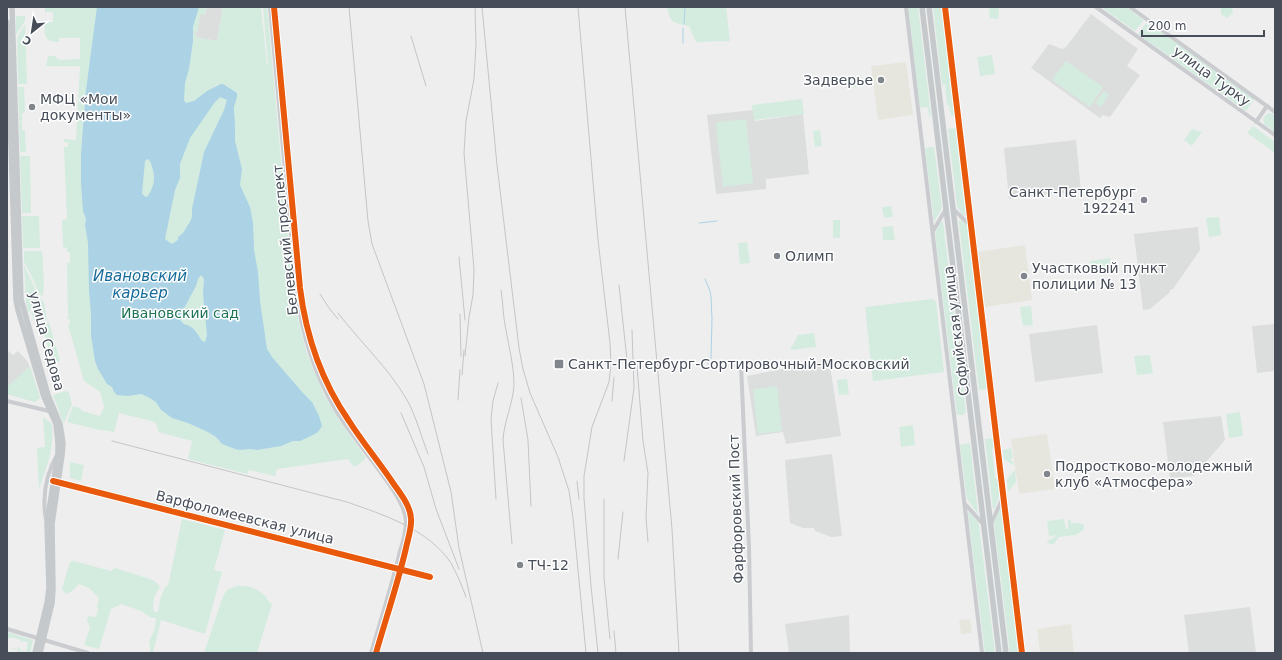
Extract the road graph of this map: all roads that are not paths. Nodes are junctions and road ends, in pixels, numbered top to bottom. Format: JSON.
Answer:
{"nodes":[{"id":1,"x":12,"y":7,"type":"edge"},
{"id":2,"x":270,"y":7,"type":"edge"},
{"id":3,"x":274,"y":7,"type":"edge"},
{"id":4,"x":906,"y":7,"type":"edge"},
{"id":5,"x":922,"y":7,"type":"edge"},
{"id":6,"x":929,"y":7,"type":"edge"},
{"id":7,"x":945,"y":7,"type":"edge"},
{"id":8,"x":1096,"y":7,"type":"edge"},
{"id":9,"x":1130,"y":7,"type":"edge"},
{"id":10,"x":9,"y":20,"type":"edge"},
{"id":11,"x":1267,"y":106,"type":"junction"},
{"id":12,"x":1275,"y":112,"type":"edge"},
{"id":13,"x":1256,"y":122,"type":"junction"},
{"id":14,"x":1275,"y":135,"type":"edge"},
{"id":15,"x":941,"y":168,"type":"junction"},
{"id":16,"x":948,"y":168,"type":"junction"},
{"id":17,"x":946,"y":208,"type":"junction"},
{"id":18,"x":954,"y":209,"type":"junction"},
{"id":19,"x":971,"y":226,"type":"junction"},
{"id":20,"x":933,"y":231,"type":"junction"},
{"id":21,"x":741,"y":365,"type":"dead end"},
{"id":22,"x":7,"y":401,"type":"edge"},
{"id":23,"x":53,"y":412,"type":"junction"},
{"id":24,"x":58,"y":453,"type":"junction"},
{"id":25,"x":55,"y":482,"type":"junction"},
{"id":26,"x":1003,"y":496,"type":"junction"},
{"id":27,"x":965,"y":503,"type":"junction"},
{"id":28,"x":47,"y":523,"type":"junction"},
{"id":29,"x":983,"y":524,"type":"junction"},
{"id":30,"x":991,"y":524,"type":"junction"},
{"id":31,"x":988,"y":562,"type":"junction"},
{"id":32,"x":995,"y":562,"type":"junction"},
{"id":33,"x":399,"y":569,"type":"junction"},
{"id":34,"x":430,"y":577,"type":"dead end"},
{"id":35,"x":7,"y":629,"type":"edge"},
{"id":36,"x":41,"y":639,"type":"junction"},
{"id":37,"x":35,"y":653,"type":"edge"},
{"id":38,"x":40,"y":653,"type":"edge"},
{"id":39,"x":88,"y":653,"type":"edge"},
{"id":40,"x":372,"y":653,"type":"edge"},
{"id":41,"x":376,"y":653,"type":"edge"},
{"id":42,"x":751,"y":653,"type":"edge"},
{"id":43,"x":982,"y":653,"type":"edge"},
{"id":44,"x":999,"y":653,"type":"edge"},
{"id":45,"x":1006,"y":653,"type":"edge"},
{"id":46,"x":1022,"y":653,"type":"edge"}],
"edges":[{"from":1,"to":10,"type":"main road","name":"улица Седова"},
{"from":2,"to":33,"type":"street","name":"Белевский проспект"},
{"from":3,"to":33,"type":"street","name":"Белевский проспект"},
{"from":4,"to":20,"type":"street"},
{"from":5,"to":15,"type":"main road","name":"Софийская улица"},
{"from":6,"to":16,"type":"main road","name":"Софийская улица"},
{"from":7,"to":19,"type":"street"},
{"from":8,"to":13,"type":"street","name":"улица Турку"},
{"from":9,"to":11,"type":"street","name":"улица Турку"},
{"from":10,"to":23,"type":"main road","name":"улица Седова"},
{"from":11,"to":12,"type":"street","name":"улица Турку"},
{"from":11,"to":13,"type":"street"},
{"from":13,"to":14,"type":"street","name":"улица Турку"},
{"from":15,"to":16,"type":"main road"},
{"from":15,"to":17,"type":"main road","name":"Софийская улица"},
{"from":16,"to":18,"type":"main road","name":"Софийская улица"},
{"from":17,"to":20,"type":"street"},
{"from":17,"to":29,"type":"main road","name":"Софийская улица"},
{"from":18,"to":19,"type":"street"},
{"from":18,"to":30,"type":"main road","name":"Софийская улица"},
{"from":19,"to":26,"type":"street"},
{"from":20,"to":27,"type":"street"},
{"from":21,"to":42,"type":"street","name":"Фарфоровский Пост"},
{"from":22,"to":23,"type":"street"},
{"from":23,"to":24,"type":"main road","name":"улица Седова"},
{"from":23,"to":25,"type":"main road","name":"улица Седова"},
{"from":24,"to":25,"type":"main road","name":"улица Седова"},
{"from":24,"to":28,"type":"street"},
{"from":25,"to":28,"type":"main road","name":"улица Седова"},
{"from":25,"to":33,"type":"street","name":"Варфоломеевская улица"},
{"from":25,"to":36,"type":"main road","name":"улица Седова"},
{"from":26,"to":30,"type":"street"},
{"from":26,"to":46,"type":"street"},
{"from":27,"to":29,"type":"street"},
{"from":27,"to":43,"type":"street"},
{"from":28,"to":36,"type":"main road","name":"улица Седова"},
{"from":29,"to":31,"type":"main road","name":"Софийская улица"},
{"from":30,"to":32,"type":"main road","name":"Софийская улица"},
{"from":31,"to":32,"type":"main road"},
{"from":31,"to":44,"type":"main road","name":"Софийская улица"},
{"from":32,"to":45,"type":"main road","name":"Софийская улица"},
{"from":33,"to":34,"type":"street","name":"Варфоломеевская улица"},
{"from":33,"to":40,"type":"street","name":"Белевский проспект"},
{"from":33,"to":41,"type":"street","name":"Белевский проспект"},
{"from":35,"to":36,"type":"street"},
{"from":36,"to":37,"type":"main road","name":"улица Седова"},
{"from":36,"to":38,"type":"main road","name":"улица Седова"},
{"from":36,"to":39,"type":"street"}]}
